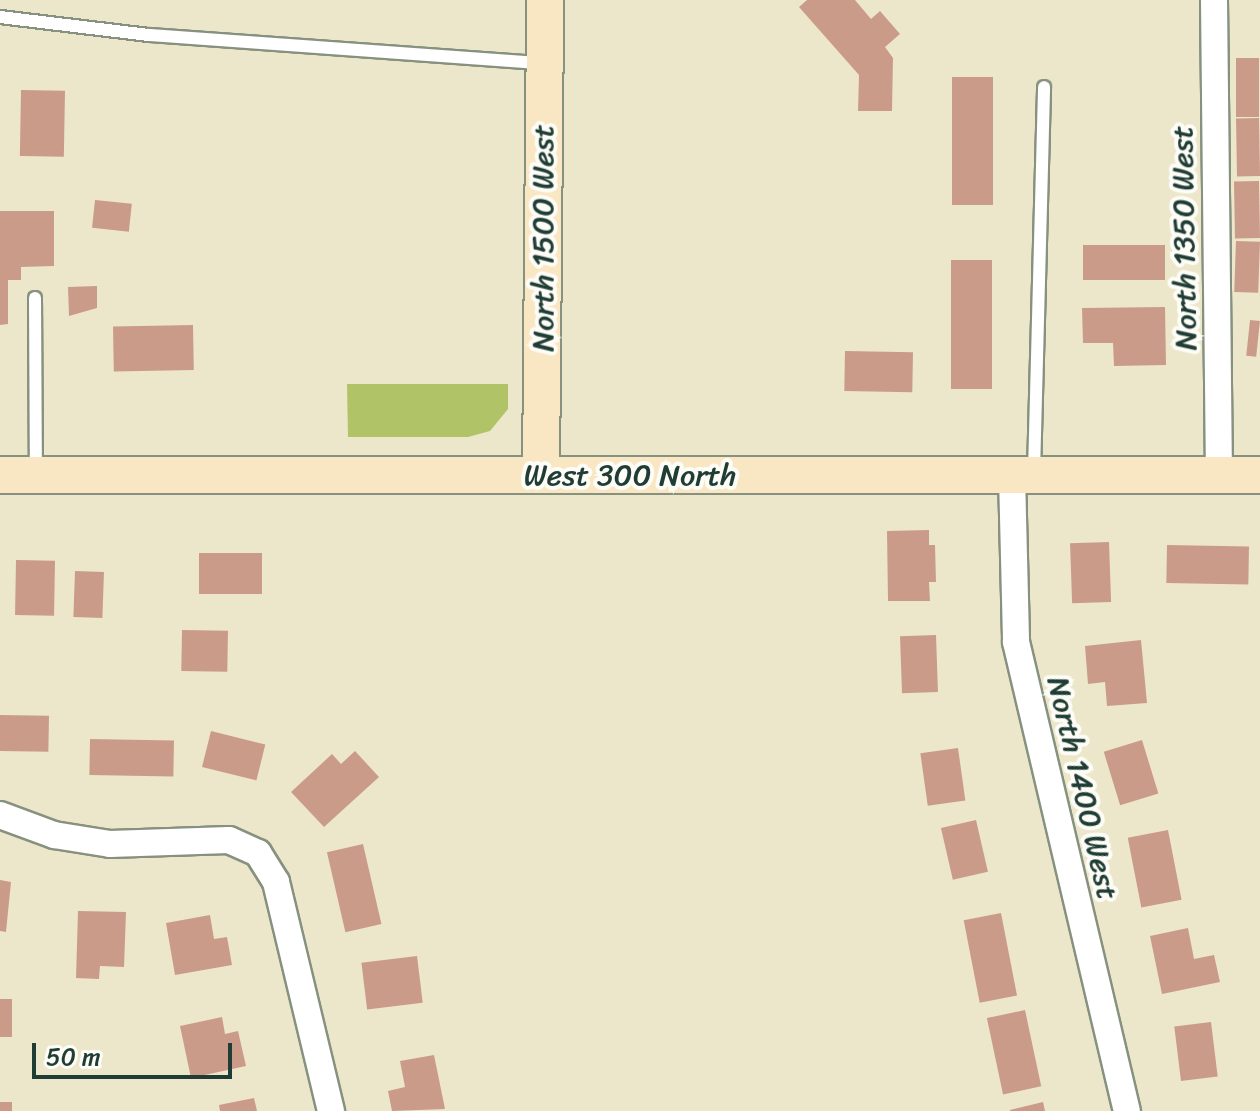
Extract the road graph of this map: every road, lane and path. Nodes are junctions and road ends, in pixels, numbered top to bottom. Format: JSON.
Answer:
{"nodes":[{"id":1,"x":545,"y":0,"type":"edge"},
{"id":2,"x":1214,"y":0,"type":"edge"},
{"id":3,"x":0,"y":17,"type":"edge"},
{"id":4,"x":545,"y":63,"type":"junction"},
{"id":5,"x":1044,"y":87,"type":"dead end"},
{"id":6,"x":35,"y":298,"type":"dead end"},
{"id":7,"x":0,"y":475,"type":"edge"},
{"id":8,"x":36,"y":475,"type":"junction"},
{"id":9,"x":541,"y":475,"type":"junction"},
{"id":10,"x":1023,"y":475,"type":"junction"},
{"id":11,"x":1219,"y":475,"type":"junction"},
{"id":12,"x":1260,"y":475,"type":"edge"},
{"id":13,"x":0,"y":815,"type":"edge"},
{"id":14,"x":331,"y":1111,"type":"edge"},
{"id":15,"x":1127,"y":1111,"type":"edge"}],
"edges":[{"from":1,"to":4,"type":"main road","name":"North 1500 West"},
{"from":2,"to":11,"type":"street","name":"North 1350 West"},
{"from":3,"to":4,"type":"lane"},
{"from":4,"to":9,"type":"main road","name":"North 1500 West"},
{"from":5,"to":10,"type":"lane"},
{"from":6,"to":8,"type":"lane"},
{"from":7,"to":8,"type":"main road","name":"West 300 North"},
{"from":8,"to":9,"type":"main road","name":"West 300 North"},
{"from":9,"to":10,"type":"main road","name":"West 300 North"},
{"from":10,"to":11,"type":"main road","name":"West 300 North"},
{"from":10,"to":15,"type":"street","name":"North 1400 West"},
{"from":11,"to":12,"type":"main road","name":"West 300 North"},
{"from":13,"to":14,"type":"street"}]}
